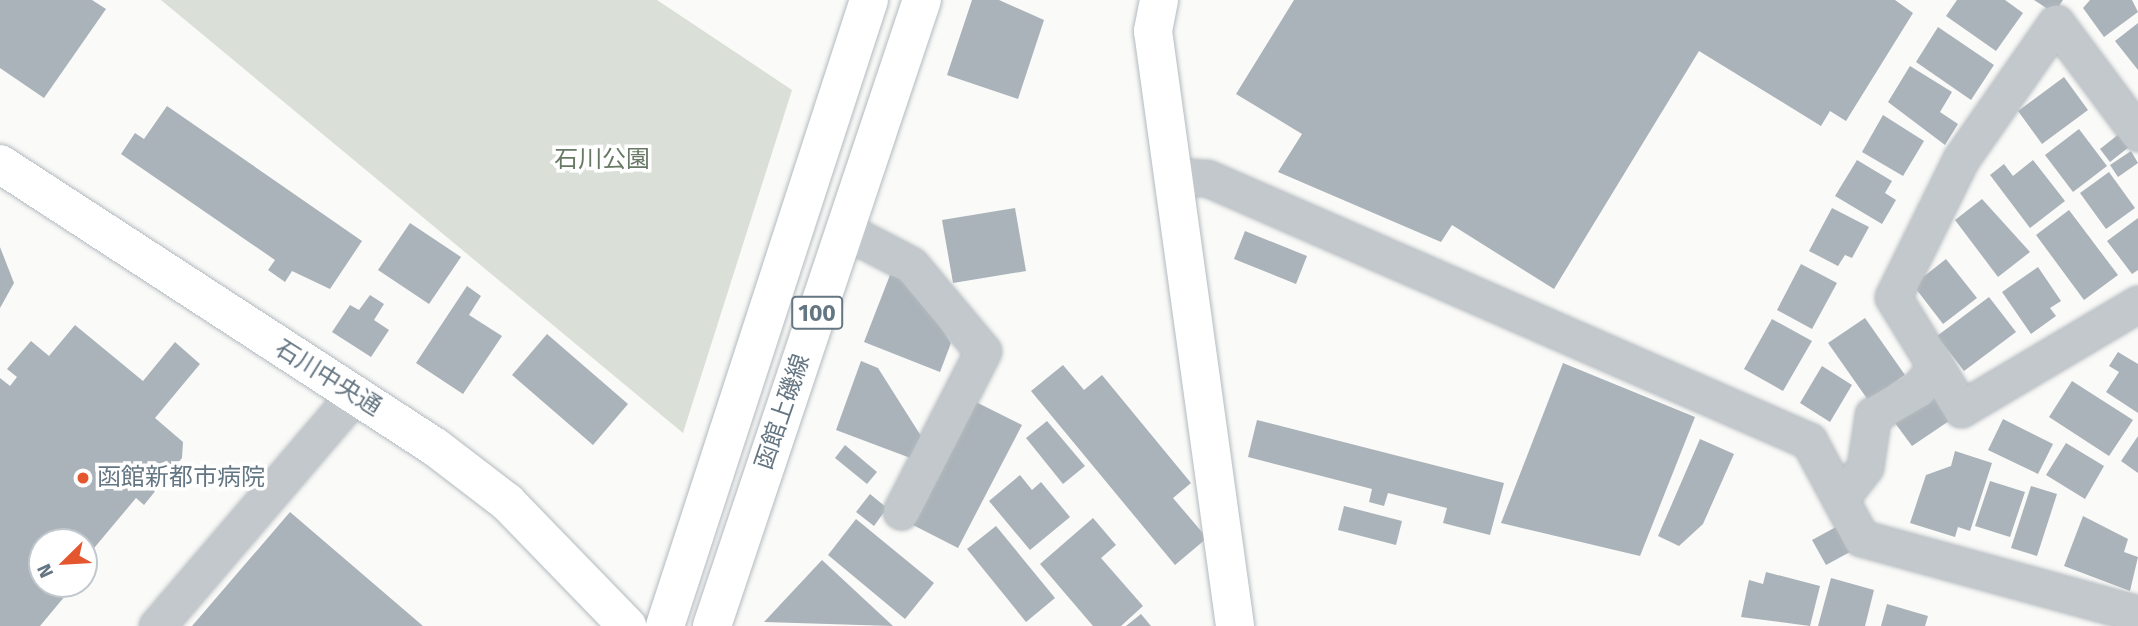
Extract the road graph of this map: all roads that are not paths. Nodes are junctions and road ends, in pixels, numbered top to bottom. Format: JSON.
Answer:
{"nodes":[{"id":1,"x":869,"y":0,"type":"edge"},
{"id":2,"x":922,"y":0,"type":"edge"},
{"id":3,"x":1159,"y":0,"type":"edge"},
{"id":4,"x":2138,"y":133,"type":"edge"},
{"id":5,"x":0,"y":164,"type":"edge"},
{"id":6,"x":1175,"y":176,"type":"junction"},
{"id":7,"x":846,"y":231,"type":"junction"},
{"id":8,"x":2138,"y":304,"type":"edge"},
{"id":9,"x":1936,"y":367,"type":"junction"},
{"id":10,"x":355,"y":394,"type":"junction"},
{"id":11,"x":1840,"y":499,"type":"junction"},
{"id":12,"x":901,"y":510,"type":"dead end"},
{"id":13,"x":2138,"y":614,"type":"edge"},
{"id":14,"x":157,"y":626,"type":"edge"},
{"id":15,"x":627,"y":626,"type":"edge"},
{"id":16,"x":665,"y":626,"type":"edge"},
{"id":17,"x":712,"y":626,"type":"edge"},
{"id":18,"x":1236,"y":626,"type":"edge"}],
"edges":[{"from":1,"to":16,"type":"street","name":"函館上磯線","number":"100"},
{"from":2,"to":7,"type":"street","name":"函館上磯線","number":"100"},
{"from":3,"to":6,"type":"street"},
{"from":4,"to":9,"type":"street"},
{"from":5,"to":10,"type":"street","name":"石川中央通"},
{"from":6,"to":11,"type":"street"},
{"from":6,"to":18,"type":"street"},
{"from":7,"to":12,"type":"street"},
{"from":7,"to":17,"type":"street","name":"函館上磯線","number":"100"},
{"from":8,"to":9,"type":"street"},
{"from":9,"to":11,"type":"street"},
{"from":10,"to":14,"type":"street"},
{"from":10,"to":15,"type":"street","name":"石川中央通"},
{"from":11,"to":13,"type":"street"}]}
